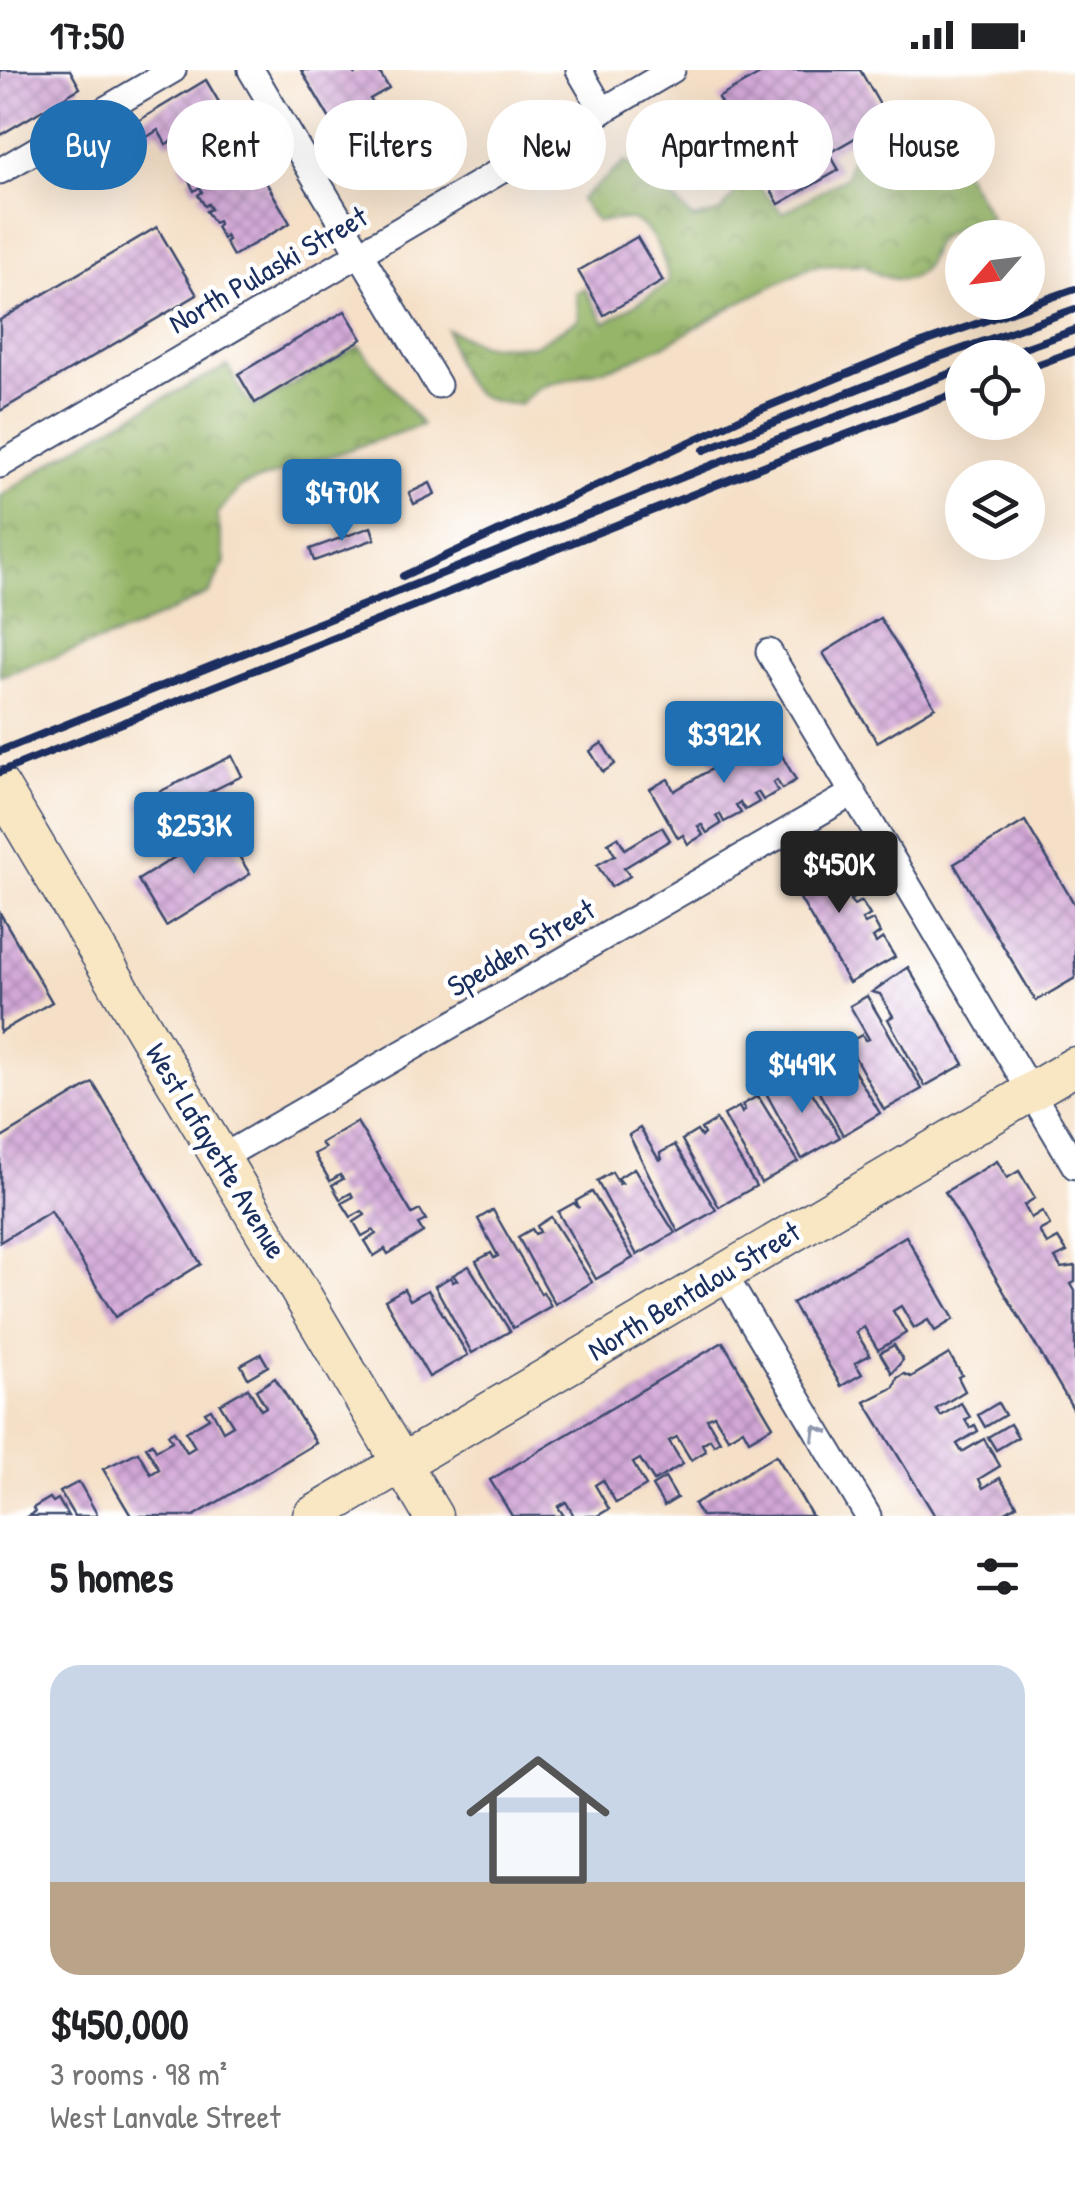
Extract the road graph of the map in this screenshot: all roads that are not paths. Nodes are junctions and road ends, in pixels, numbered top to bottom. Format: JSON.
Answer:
{"nodes":[{"id":1,"x":173,"y":70,"type":"edge"},
{"id":2,"x":250,"y":70,"type":"edge"},
{"id":3,"x":579,"y":70,"type":"edge"},
{"id":4,"x":672,"y":70,"type":"edge"},
{"id":5,"x":597,"y":100,"type":"edge"},
{"id":6,"x":606,"y":109,"type":"edge"},
{"id":7,"x":0,"y":171,"type":"edge"},
{"id":8,"x":487,"y":179,"type":"edge"},
{"id":9,"x":360,"y":254,"type":"junction"},
{"id":10,"x":438,"y":385,"type":"dead end"},
{"id":11,"x":0,"y":465,"type":"edge"},
{"id":12,"x":769,"y":652,"type":"dead end"},
{"id":13,"x":0,"y":786,"type":"edge"},
{"id":14,"x":854,"y":794,"type":"junction"},
{"id":15,"x":1075,"y":1066,"type":"edge"},
{"id":16,"x":1031,"y":1092,"type":"junction"},
{"id":17,"x":221,"y":1158,"type":"junction"},
{"id":18,"x":1075,"y":1166,"type":"edge"},
{"id":19,"x":723,"y":1274,"type":"junction"},
{"id":20,"x":402,"y":1463,"type":"junction"},
{"id":21,"x":312,"y":1516,"type":"edge"},
{"id":22,"x":433,"y":1516,"type":"edge"},
{"id":23,"x":868,"y":1516,"type":"edge"}],
"edges":[{"from":1,"to":7,"type":"street"},
{"from":2,"to":9,"type":"street"},
{"from":3,"to":5,"type":"street"},
{"from":4,"to":6,"type":"street","name":"North Pulaski Street"},
{"from":8,"to":9,"type":"street","name":"North Pulaski Street"},
{"from":9,"to":10,"type":"street"},
{"from":9,"to":11,"type":"street","name":"North Pulaski Street"},
{"from":12,"to":14,"type":"street"},
{"from":13,"to":17,"type":"street","name":"West Lafayette Avenue"},
{"from":14,"to":16,"type":"street"},
{"from":14,"to":17,"type":"street","name":"Spedden Street"},
{"from":15,"to":16,"type":"street","name":"North Bentalou Street"},
{"from":16,"to":18,"type":"street"},
{"from":16,"to":19,"type":"street","name":"North Bentalou Street"},
{"from":17,"to":20,"type":"street","name":"West Lafayette Avenue"},
{"from":19,"to":20,"type":"street","name":"North Bentalou Street"},
{"from":23,"to":19,"type":"street","one_way":true},
{"from":20,"to":21,"type":"street","name":"North Bentalou Street"},
{"from":20,"to":22,"type":"street","name":"West Lafayette Avenue"}]}
